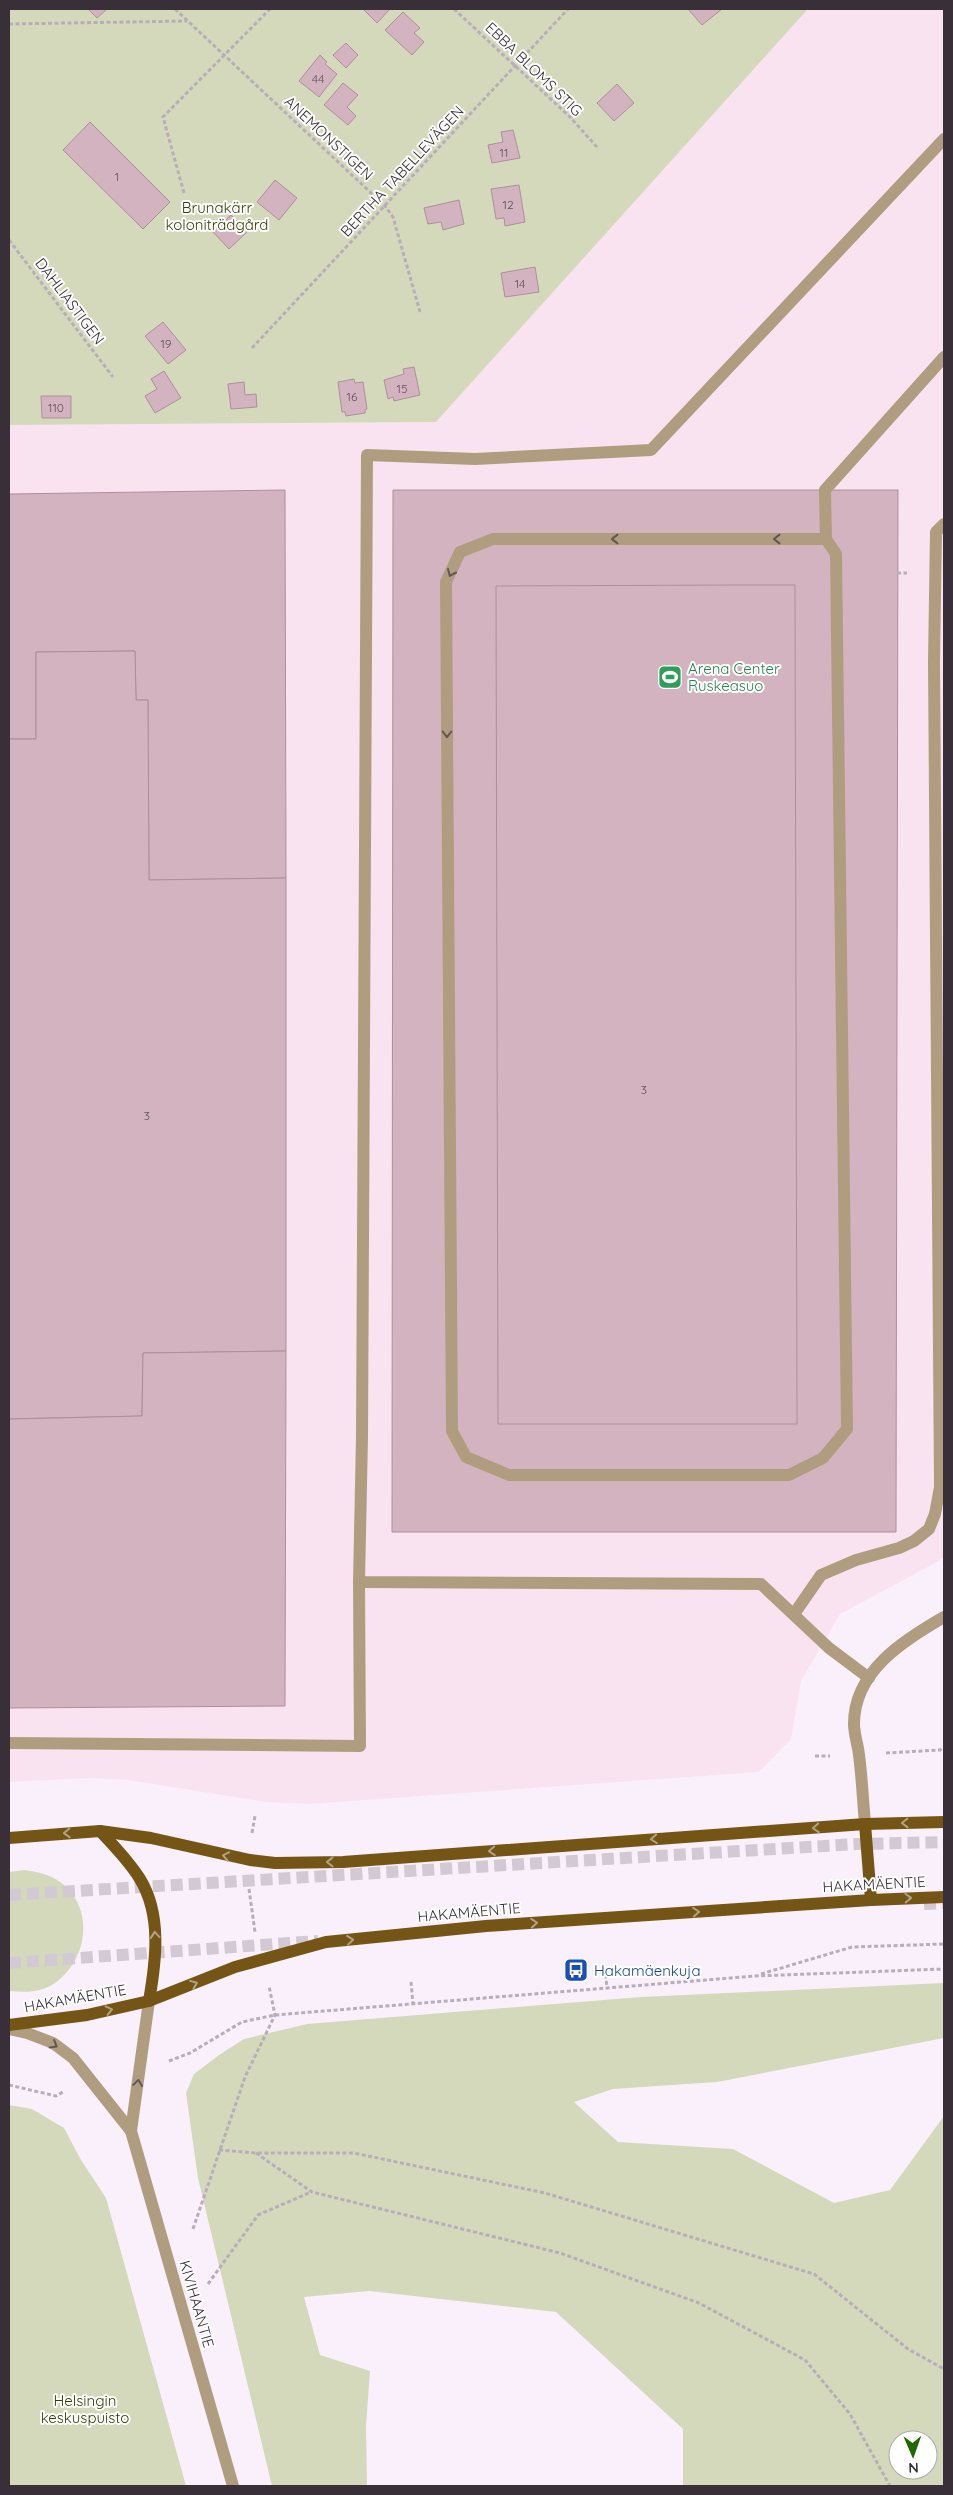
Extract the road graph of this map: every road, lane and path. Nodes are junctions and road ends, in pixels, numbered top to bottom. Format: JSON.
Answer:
{"nodes":[{"id":1,"x":175,"y":9,"type":"edge"},
{"id":2,"x":270,"y":9,"type":"edge"},
{"id":3,"x":454,"y":9,"type":"edge"},
{"id":4,"x":568,"y":9,"type":"edge"},
{"id":5,"x":188,"y":20,"type":"junction"},
{"id":6,"x":9,"y":24,"type":"edge"},
{"id":7,"x":226,"y":55,"type":"junction"},
{"id":8,"x":515,"y":67,"type":"junction"},
{"id":9,"x":944,"y":139,"type":"edge"},
{"id":10,"x":597,"y":148,"type":"dead end"},
{"id":11,"x":184,"y":193,"type":"dead end"},
{"id":12,"x":386,"y":206,"type":"junction"},
{"id":13,"x":9,"y":240,"type":"edge"},
{"id":14,"x":420,"y":312,"type":"dead end"},
{"id":15,"x":252,"y":348,"type":"dead end"},
{"id":16,"x":944,"y":357,"type":"edge"},
{"id":17,"x":113,"y":376,"type":"dead end"},
{"id":18,"x":944,"y":524,"type":"edge"},
{"id":19,"x":826,"y":539,"type":"junction"},
{"id":20,"x":359,"y":1582,"type":"junction"},
{"id":21,"x":794,"y":1614,"type":"junction"},
{"id":22,"x":944,"y":1617,"type":"edge"},
{"id":23,"x":869,"y":1678,"type":"junction"},
{"id":24,"x":9,"y":1743,"type":"edge"},
{"id":25,"x":943,"y":1749,"type":"edge"},
{"id":26,"x":859,"y":1755,"type":"junction"},
{"id":27,"x":255,"y":1816,"type":"dead end"},
{"id":28,"x":944,"y":1822,"type":"edge"},
{"id":29,"x":865,"y":1824,"type":"junction"},
{"id":30,"x":100,"y":1831,"type":"junction"},
{"id":31,"x":9,"y":1838,"type":"edge"},
{"id":32,"x":250,"y":1860,"type":"junction"},
{"id":33,"x":944,"y":1897,"type":"edge"},
{"id":34,"x":871,"y":1900,"type":"junction"},
{"id":35,"x":944,"y":1944,"type":"edge"},
{"id":36,"x":263,"y":1958,"type":"junction"},
{"id":37,"x":605,"y":1968,"type":"dead end"},
{"id":38,"x":944,"y":1969,"type":"edge"},
{"id":39,"x":755,"y":1976,"type":"junction"},
{"id":40,"x":411,"y":1982,"type":"dead end"},
{"id":41,"x":607,"y":1988,"type":"junction"},
{"id":42,"x":149,"y":2001,"type":"junction"},
{"id":43,"x":413,"y":2004,"type":"junction"},
{"id":44,"x":275,"y":2015,"type":"junction"},
{"id":45,"x":9,"y":2025,"type":"edge"},
{"id":46,"x":9,"y":2029,"type":"edge"},
{"id":47,"x":168,"y":2062,"type":"dead end"},
{"id":48,"x":9,"y":2085,"type":"edge"},
{"id":49,"x":56,"y":2096,"type":"dead end"},
{"id":50,"x":131,"y":2131,"type":"junction"},
{"id":51,"x":219,"y":2150,"type":"junction"},
{"id":52,"x":256,"y":2153,"type":"junction"},
{"id":53,"x":312,"y":2192,"type":"junction"},
{"id":54,"x":193,"y":2229,"type":"dead end"},
{"id":55,"x":208,"y":2284,"type":"dead end"},
{"id":56,"x":944,"y":2369,"type":"edge"},
{"id":57,"x":233,"y":2486,"type":"edge"},
{"id":58,"x":890,"y":2486,"type":"edge"}],
"edges":[{"from":1,"to":5,"type":"path","name":"ANEMONSTIGEN"},
{"from":2,"to":7,"type":"path"},
{"from":3,"to":8,"type":"path","name":"EBBA BLOMS STIG"},
{"from":4,"to":8,"type":"path","name":"BERTHA TABELLEVÄGEN"},
{"from":5,"to":6,"type":"path"},
{"from":5,"to":7,"type":"path","name":"ANEMONSTIGEN"},
{"from":7,"to":11,"type":"path"},
{"from":7,"to":12,"type":"path","name":"ANEMONSTIGEN"},
{"from":8,"to":10,"type":"path","name":"EBBA BLOMS STIG"},
{"from":8,"to":12,"type":"path","name":"BERTHA TABELLEVÄGEN"},
{"from":9,"to":20,"type":"street"},
{"from":12,"to":14,"type":"path","name":"ANEMONSTIGEN"},
{"from":12,"to":15,"type":"path","name":"BERTHA TABELLEVÄGEN"},
{"from":13,"to":17,"type":"path","name":"DAHLIASTIGEN"},
{"from":16,"to":19,"type":"street"},
{"from":18,"to":21,"type":"street"},
{"from":19,"to":19,"type":"street","one_way":true},
{"from":20,"to":21,"type":"street"},
{"from":20,"to":24,"type":"street"},
{"from":21,"to":23,"type":"street"},
{"from":22,"to":23,"type":"street"},
{"from":23,"to":26,"type":"street"},
{"from":25,"to":26,"type":"path"},
{"from":26,"to":29,"type":"street"},
{"from":27,"to":32,"type":"path"},
{"from":28,"to":29,"type":"main road","one_way":true},
{"from":29,"to":32,"type":"main road","one_way":true},
{"from":29,"to":34,"type":"main road"},
{"from":30,"to":31,"type":"main road","one_way":true},
{"from":32,"to":30,"type":"main road","one_way":true},
{"from":42,"to":30,"type":"main road","one_way":true},
{"from":32,"to":36,"type":"path"},
{"from":34,"to":33,"type":"main road","name":"HAKAMÄENTIE","one_way":true},
{"from":36,"to":34,"type":"main road","name":"HAKAMÄENTIE","one_way":true},
{"from":35,"to":39,"type":"path"},
{"from":42,"to":36,"type":"main road","name":"HAKAMÄENTIE","one_way":true},
{"from":36,"to":44,"type":"path"},
{"from":37,"to":41,"type":"path"},
{"from":38,"to":39,"type":"path"},
{"from":39,"to":41,"type":"path"},
{"from":40,"to":43,"type":"path"},
{"from":41,"to":43,"type":"path"},
{"from":45,"to":42,"type":"main road","name":"HAKAMÄENTIE","one_way":true},
{"from":50,"to":42,"type":"street","name":"KIVIHAANTIE","one_way":true},
{"from":43,"to":44,"type":"path"},
{"from":44,"to":47,"type":"path"},
{"from":44,"to":51,"type":"path"},
{"from":46,"to":50,"type":"street","name":"KIVIHAANTIE","one_way":true},
{"from":48,"to":49,"type":"path"},
{"from":50,"to":57,"type":"street","name":"KIVIHAANTIE"},
{"from":51,"to":52,"type":"path"},
{"from":51,"to":54,"type":"path"},
{"from":52,"to":53,"type":"path"},
{"from":52,"to":56,"type":"path"},
{"from":53,"to":55,"type":"path"},
{"from":53,"to":58,"type":"path"}]}
